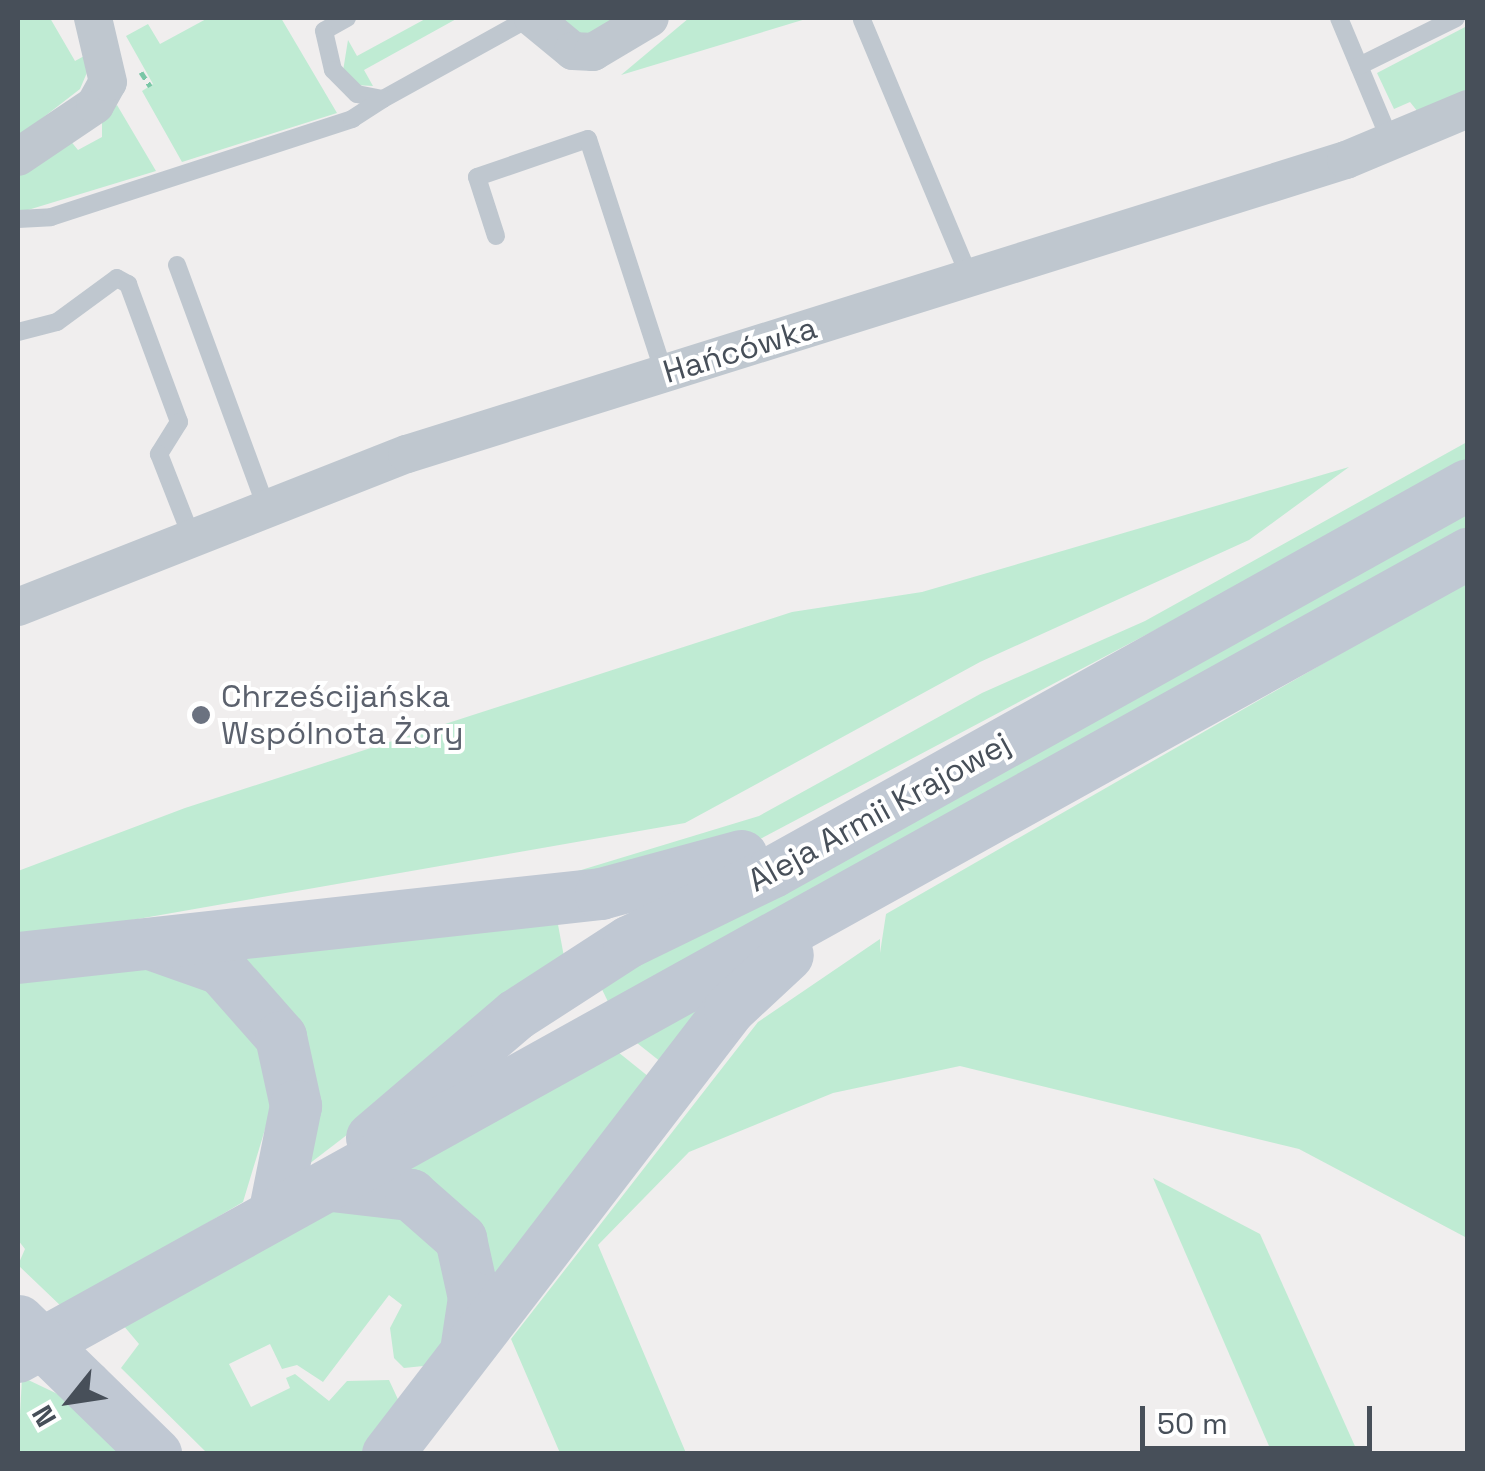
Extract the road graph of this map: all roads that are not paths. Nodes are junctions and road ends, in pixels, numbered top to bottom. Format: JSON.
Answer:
{"nodes":[{"id":1,"x":94,"y":18,"type":"edge"},
{"id":2,"x":346,"y":18,"type":"edge"},
{"id":3,"x":531,"y":18,"type":"edge"},
{"id":4,"x":650,"y":18,"type":"edge"},
{"id":5,"x":1339,"y":18,"type":"edge"},
{"id":6,"x":1456,"y":18,"type":"edge"},
{"id":7,"x":862,"y":20,"type":"dead end"},
{"id":8,"x":1359,"y":66,"type":"junction"},
{"id":9,"x":383,"y":98,"type":"junction"},
{"id":10,"x":1468,"y":109,"type":"edge"},
{"id":11,"x":1388,"y":135,"type":"junction"},
{"id":12,"x":18,"y":157,"type":"edge"},
{"id":13,"x":18,"y":219,"type":"edge"},
{"id":14,"x":496,"y":236,"type":"dead end"},
{"id":15,"x":178,"y":265,"type":"dead end"},
{"id":16,"x":970,"y":278,"type":"junction"},
{"id":17,"x":18,"y":332,"type":"edge"},
{"id":18,"x":664,"y":374,"type":"junction"},
{"id":19,"x":1468,"y":486,"type":"edge"},
{"id":20,"x":267,"y":509,"type":"junction"},
{"id":21,"x":192,"y":538,"type":"junction"},
{"id":22,"x":1468,"y":554,"type":"edge"},
{"id":23,"x":18,"y":607,"type":"edge"},
{"id":24,"x":855,"y":826,"type":"junction"},
{"id":25,"x":847,"y":899,"type":"junction"},
{"id":26,"x":150,"y":944,"type":"junction"},
{"id":27,"x":18,"y":958,"type":"edge"},
{"id":28,"x":326,"y":1186,"type":"junction"},
{"id":29,"x":274,"y":1215,"type":"junction"},
{"id":30,"x":18,"y":1320,"type":"edge"},
{"id":31,"x":466,"y":1351,"type":"junction"},
{"id":32,"x":18,"y":1358,"type":"edge"},
{"id":33,"x":156,"y":1454,"type":"edge"},
{"id":34,"x":388,"y":1454,"type":"edge"}],
"edges":[{"from":1,"to":12,"type":"street"},
{"from":2,"to":9,"type":"lane"},
{"from":3,"to":4,"type":"street"},
{"from":3,"to":9,"type":"lane"},
{"from":5,"to":8,"type":"lane"},
{"from":6,"to":8,"type":"lane"},
{"from":7,"to":16,"type":"lane"},
{"from":8,"to":11,"type":"lane"},
{"from":9,"to":13,"type":"lane"},
{"from":10,"to":11,"type":"street","name":"Hańcówka"},
{"from":11,"to":16,"type":"street","name":"Hańcówka"},
{"from":14,"to":18,"type":"lane"},
{"from":15,"to":20,"type":"lane"},
{"from":16,"to":18,"type":"street","name":"Hańcówka"},
{"from":17,"to":21,"type":"lane"},
{"from":18,"to":20,"type":"street","name":"Hańcówka"},
{"from":19,"to":24,"type":"main road","name":"Aleja Armii Krajowej"},
{"from":20,"to":21,"type":"street","name":"Hańcówka"},
{"from":21,"to":23,"type":"street","name":"Hańcówka"},
{"from":22,"to":25,"type":"main road","name":"Aleja Armii Krajowej"},
{"from":24,"to":26,"type":"main road"},
{"from":24,"to":28,"type":"main road","name":"Aleja Armii Krajowej"},
{"from":25,"to":28,"type":"main road","name":"Aleja Armii Krajowej"},
{"from":25,"to":31,"type":"main road"},
{"from":26,"to":27,"type":"main road"},
{"from":26,"to":29,"type":"main road"},
{"from":28,"to":29,"type":"main road","name":"Aleja Armii Krajowej"},
{"from":28,"to":31,"type":"main road"},
{"from":29,"to":32,"type":"main road","name":"Aleja Armii Krajowej"},
{"from":30,"to":33,"type":"main road","bridge":true},
{"from":31,"to":34,"type":"main road"}]}
